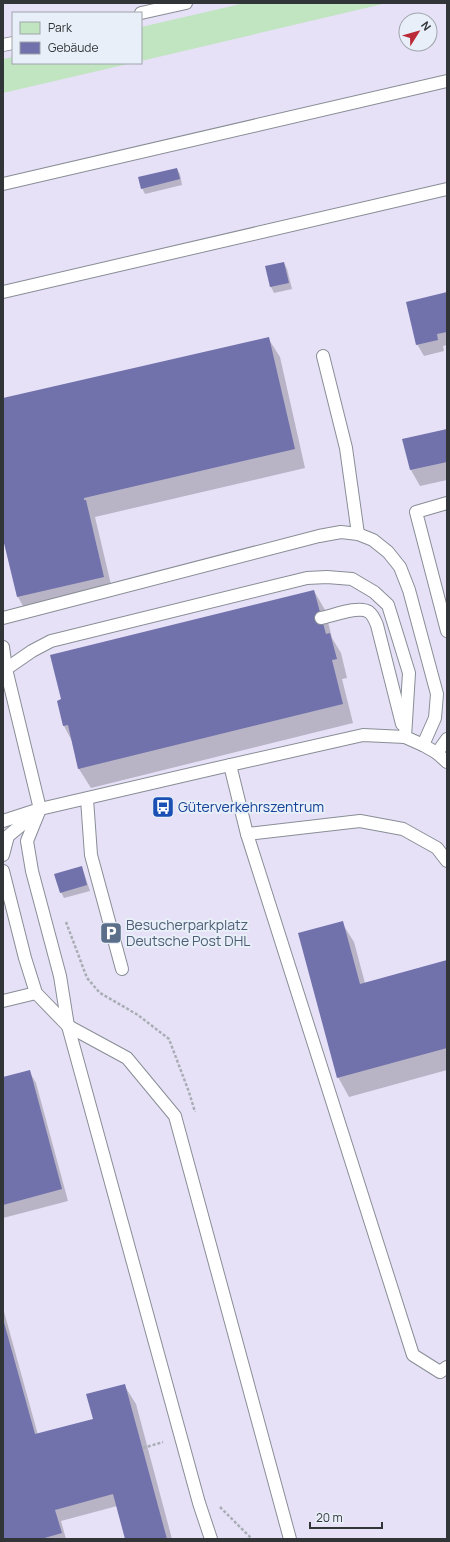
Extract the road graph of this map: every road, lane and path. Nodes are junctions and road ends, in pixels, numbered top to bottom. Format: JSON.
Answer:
{"nodes":[{"id":1,"x":186,"y":3,"type":"edge"},
{"id":2,"x":142,"y":13,"type":"edge"},
{"id":3,"x":447,"y":81,"type":"edge"},
{"id":4,"x":3,"y":184,"type":"edge"},
{"id":5,"x":447,"y":189,"type":"edge"},
{"id":6,"x":3,"y":292,"type":"edge"},
{"id":7,"x":323,"y":356,"type":"dead end"},
{"id":8,"x":447,"y":503,"type":"edge"},
{"id":9,"x":358,"y":534,"type":"junction"},
{"id":10,"x":3,"y":618,"type":"edge"},
{"id":11,"x":321,"y":618,"type":"dead end"},
{"id":12,"x":447,"y":631,"type":"edge"},
{"id":13,"x":3,"y":647,"type":"edge"},
{"id":14,"x":6,"y":669,"type":"junction"},
{"id":15,"x":405,"y":737,"type":"junction"},
{"id":16,"x":447,"y":739,"type":"edge"},
{"id":17,"x":423,"y":745,"type":"junction"},
{"id":18,"x":437,"y":753,"type":"junction"},
{"id":19,"x":447,"y":762,"type":"edge"},
{"id":20,"x":230,"y":764,"type":"junction"},
{"id":21,"x":87,"y":799,"type":"junction"},
{"id":22,"x":40,"y":810,"type":"junction"},
{"id":23,"x":3,"y":821,"type":"edge"},
{"id":24,"x":247,"y":834,"type":"junction"},
{"id":25,"x":3,"y":855,"type":"edge"},
{"id":26,"x":447,"y":861,"type":"edge"},
{"id":27,"x":3,"y":871,"type":"edge"},
{"id":28,"x":122,"y":969,"type":"dead end"},
{"id":29,"x":36,"y":993,"type":"junction"},
{"id":30,"x":3,"y":1001,"type":"edge"},
{"id":31,"x":68,"y":1026,"type":"junction"},
{"id":32,"x":447,"y":1367,"type":"edge"},
{"id":33,"x":211,"y":1539,"type":"edge"},
{"id":34,"x":290,"y":1539,"type":"edge"}],
"edges":[{"from":1,"to":2,"type":"lane"},
{"from":3,"to":4,"type":"lane"},
{"from":5,"to":6,"type":"lane"},
{"from":7,"to":9,"type":"lane"},
{"from":8,"to":12,"type":"lane"},
{"from":9,"to":10,"type":"lane"},
{"from":9,"to":17,"type":"lane"},
{"from":11,"to":15,"type":"lane"},
{"from":13,"to":14,"type":"lane"},
{"from":14,"to":15,"type":"lane"},
{"from":14,"to":22,"type":"lane"},
{"from":15,"to":17,"type":"lane"},
{"from":15,"to":20,"type":"lane"},
{"from":16,"to":18,"type":"lane"},
{"from":17,"to":18,"type":"lane"},
{"from":18,"to":19,"type":"lane"},
{"from":20,"to":21,"type":"lane"},
{"from":20,"to":24,"type":"lane"},
{"from":21,"to":22,"type":"lane"},
{"from":21,"to":28,"type":"lane"},
{"from":22,"to":23,"type":"lane"},
{"from":22,"to":25,"type":"lane"},
{"from":22,"to":31,"type":"lane"},
{"from":24,"to":26,"type":"lane"},
{"from":24,"to":32,"type":"lane"},
{"from":27,"to":29,"type":"lane"},
{"from":29,"to":30,"type":"lane"},
{"from":29,"to":31,"type":"lane"},
{"from":31,"to":33,"type":"lane"},
{"from":31,"to":34,"type":"lane"}]}
